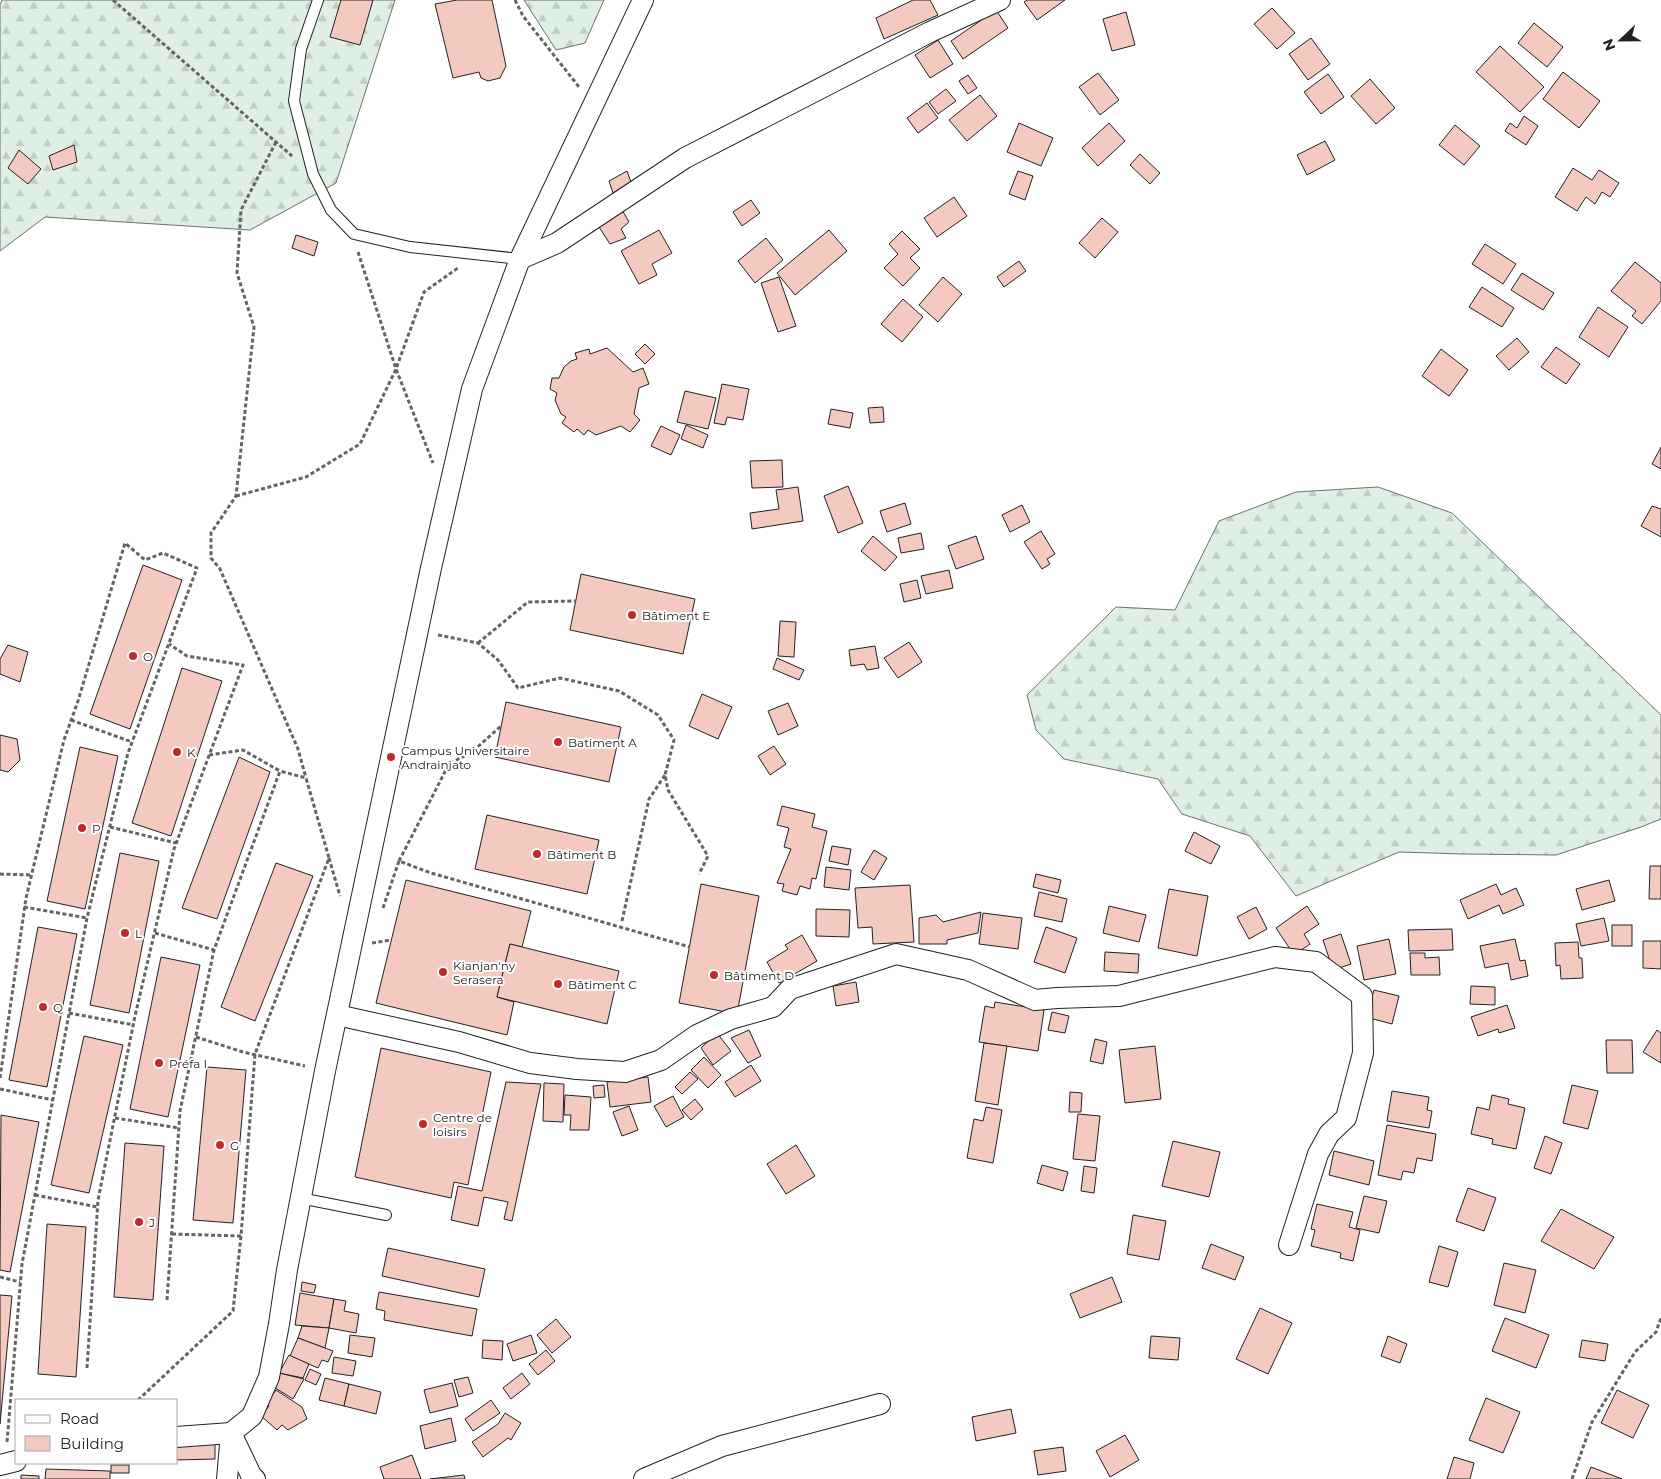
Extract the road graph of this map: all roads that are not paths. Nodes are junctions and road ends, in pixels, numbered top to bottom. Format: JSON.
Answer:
{"nodes":[{"id":1,"x":318,"y":0,"type":"edge"},
{"id":2,"x":643,"y":0,"type":"edge"},
{"id":3,"x":1000,"y":0,"type":"edge"},
{"id":4,"x":520,"y":259,"type":"junction"},
{"id":5,"x":337,"y":1015,"type":"junction"},
{"id":6,"x":300,"y":1198,"type":"junction"},
{"id":7,"x":386,"y":1215,"type":"dead end"},
{"id":8,"x":1289,"y":1245,"type":"dead end"},
{"id":9,"x":880,"y":1404,"type":"dead end"},
{"id":10,"x":231,"y":1433,"type":"junction"},
{"id":11,"x":178,"y":1437,"type":"edge"},
{"id":12,"x":227,"y":1479,"type":"edge"},
{"id":13,"x":255,"y":1479,"type":"edge"},
{"id":14,"x":644,"y":1479,"type":"edge"}],
"edges":[{"from":1,"to":4,"type":"lane"},
{"from":2,"to":4,"type":"street"},
{"from":3,"to":4,"type":"street"},
{"from":4,"to":5,"type":"street"},
{"from":5,"to":6,"type":"street"},
{"from":5,"to":8,"type":"street"},
{"from":6,"to":7,"type":"lane"},
{"from":6,"to":10,"type":"street"},
{"from":9,"to":14,"type":"street"},
{"from":10,"to":11,"type":"street"},
{"from":10,"to":12,"type":"street"},
{"from":10,"to":13,"type":"street"}]}
